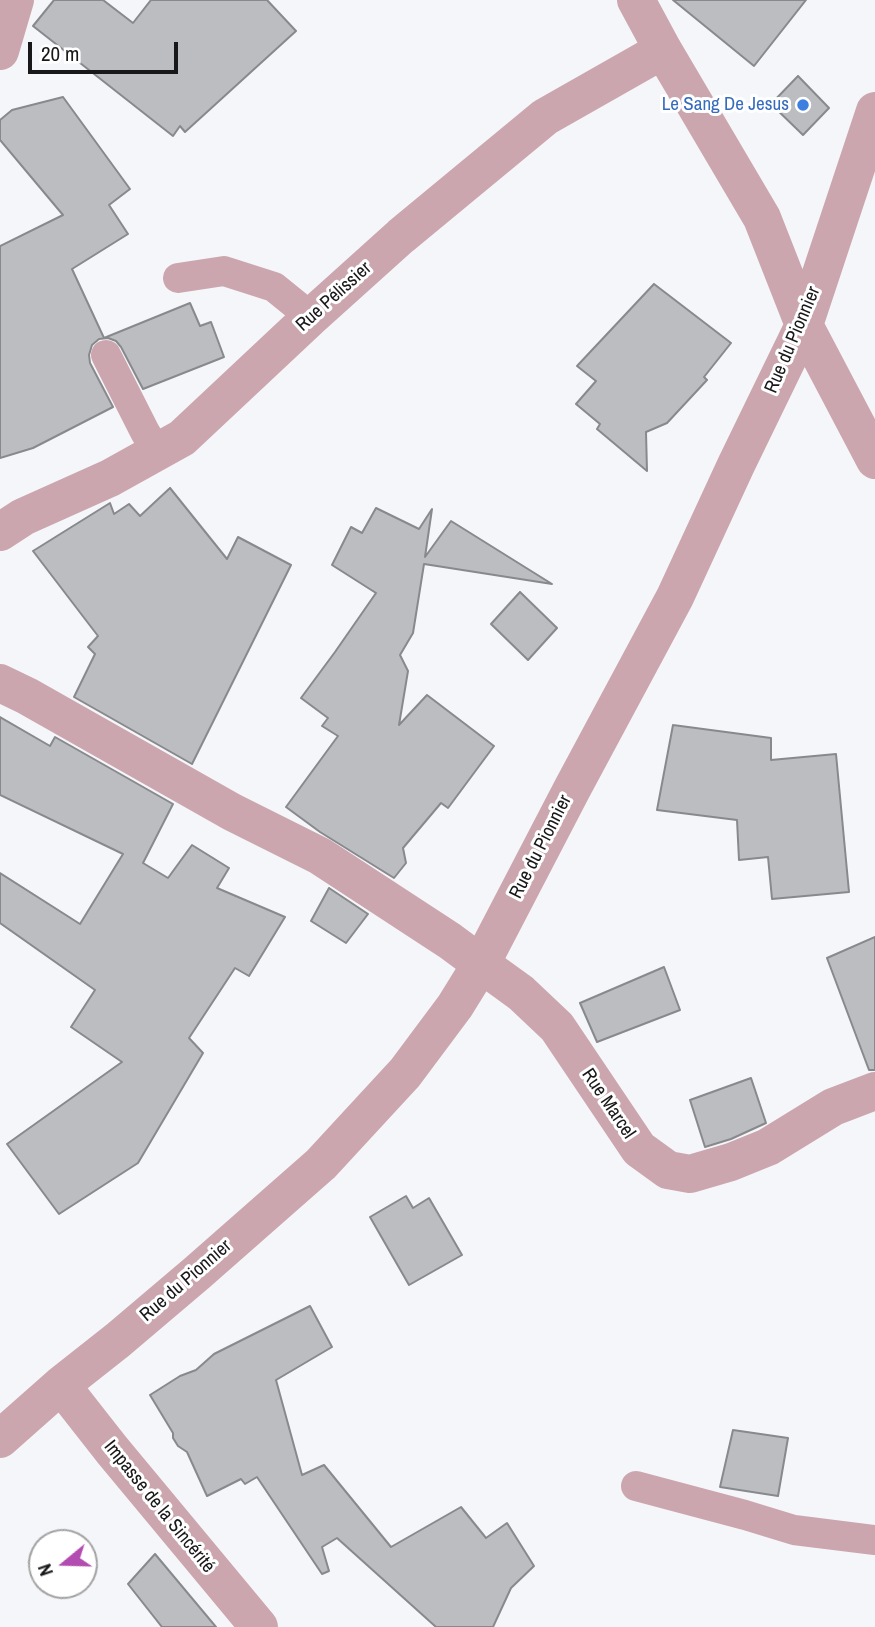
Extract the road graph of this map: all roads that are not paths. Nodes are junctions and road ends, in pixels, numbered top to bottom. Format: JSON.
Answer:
{"nodes":[{"id":1,"x":15,"y":0,"type":"edge"},
{"id":2,"x":636,"y":0,"type":"edge"},
{"id":3,"x":663,"y":50,"type":"junction"},
{"id":4,"x":0,"y":51,"type":"edge"},
{"id":5,"x":875,"y":111,"type":"edge"},
{"id":6,"x":866,"y":170,"type":"edge"},
{"id":7,"x":178,"y":278,"type":"dead end"},
{"id":8,"x":311,"y":317,"type":"junction"},
{"id":9,"x":804,"y":325,"type":"junction"},
{"id":10,"x":106,"y":355,"type":"dead end"},
{"id":11,"x":157,"y":452,"type":"junction"},
{"id":12,"x":875,"y":460,"type":"edge"},
{"id":13,"x":0,"y":532,"type":"edge"},
{"id":14,"x":0,"y":683,"type":"edge"},
{"id":15,"x":481,"y":964,"type":"junction"},
{"id":16,"x":875,"y":1091,"type":"edge"},
{"id":17,"x":61,"y":1385,"type":"junction"},
{"id":18,"x":0,"y":1439,"type":"edge"},
{"id":19,"x":636,"y":1486,"type":"dead end"},
{"id":20,"x":875,"y":1540,"type":"edge"},
{"id":21,"x":259,"y":1627,"type":"edge"}],
"edges":[{"from":1,"to":4,"type":"street"},
{"from":2,"to":3,"type":"street"},
{"from":3,"to":8,"type":"street","name":"Rue Pélissier"},
{"from":3,"to":9,"type":"street"},
{"from":5,"to":6,"type":"street","name":"Rue du Pionnier"},
{"from":6,"to":9,"type":"street","name":"Rue du Pionnier"},
{"from":7,"to":8,"type":"lane"},
{"from":8,"to":11,"type":"street","name":"Rue Pélissier"},
{"from":9,"to":12,"type":"street"},
{"from":9,"to":15,"type":"street","name":"Rue du Pionnier"},
{"from":10,"to":11,"type":"lane"},
{"from":11,"to":13,"type":"street","name":"Rue Pélissier"},
{"from":14,"to":15,"type":"street","name":"Rue Marcel"},
{"from":15,"to":16,"type":"street","name":"Rue Marcel"},
{"from":15,"to":17,"type":"street","name":"Rue du Pionnier"},
{"from":17,"to":18,"type":"street","name":"Rue du Pionnier"},
{"from":17,"to":21,"type":"street","name":"Impasse de la Sincérité"},
{"from":19,"to":20,"type":"lane"}]}
